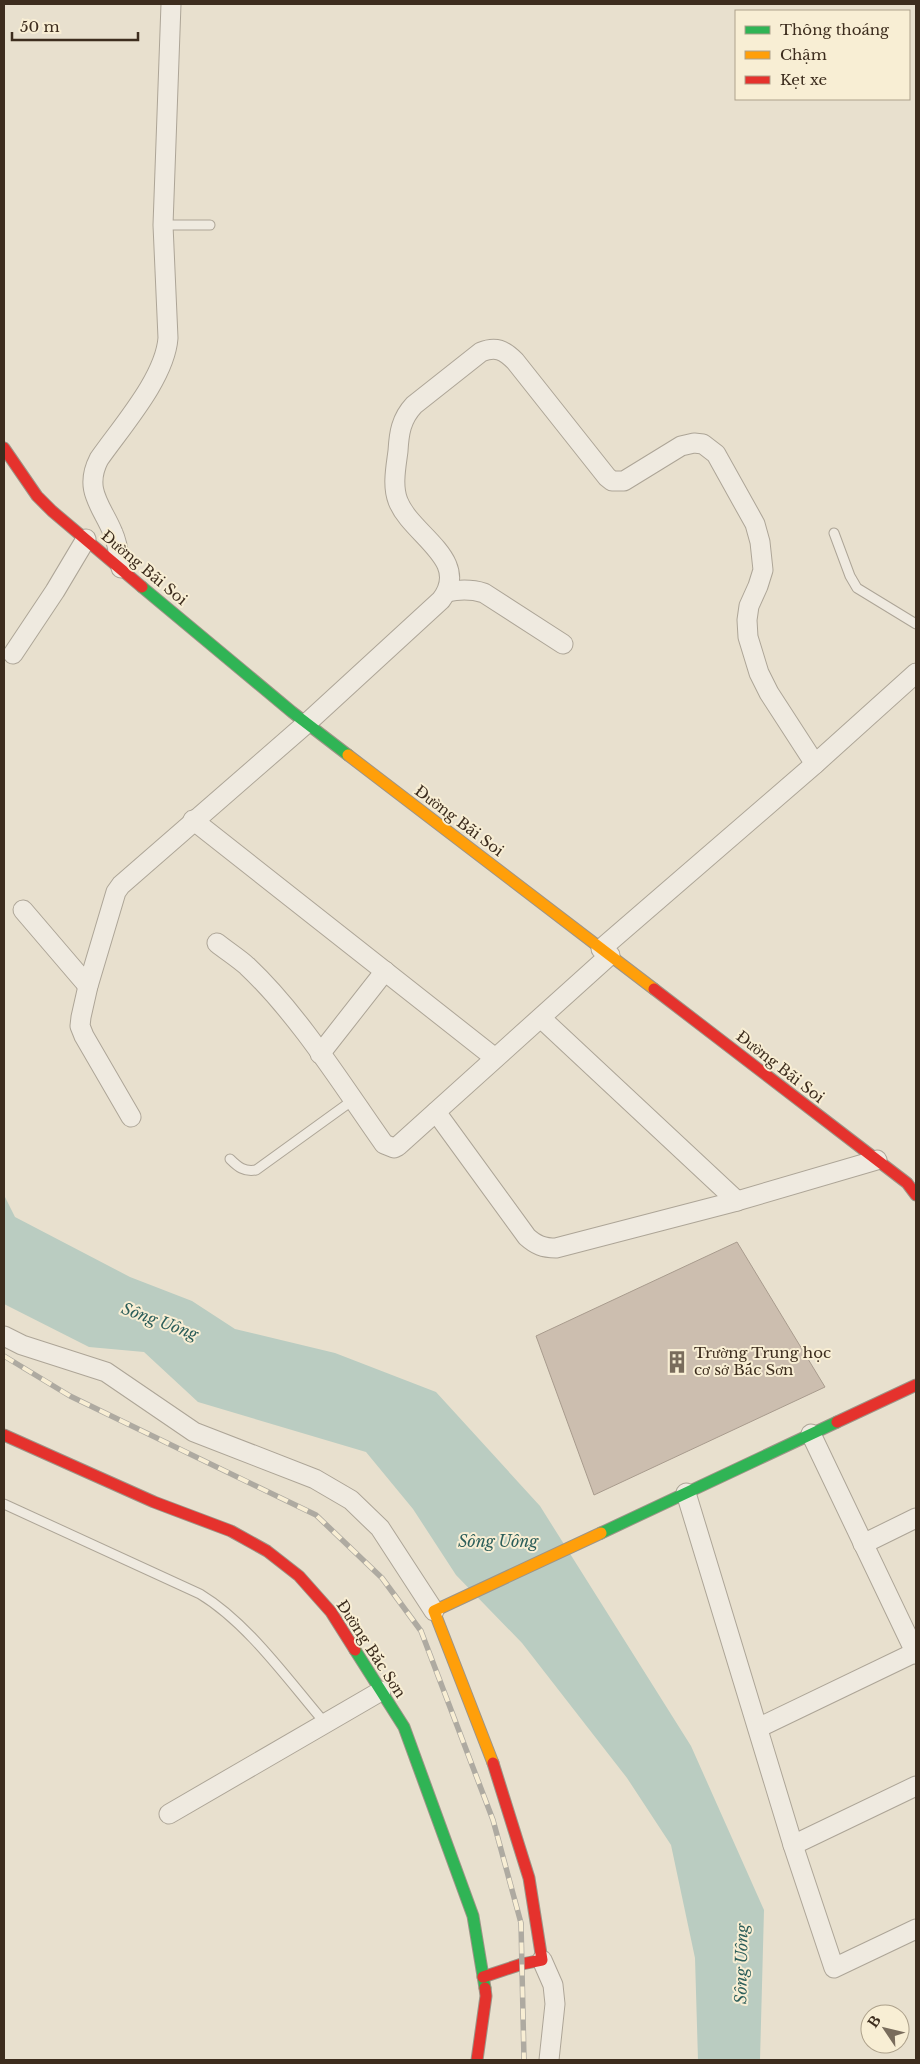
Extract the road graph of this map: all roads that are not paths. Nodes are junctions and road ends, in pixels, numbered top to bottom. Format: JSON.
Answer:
{"nodes":[{"id":1,"x":171,"y":4,"type":"edge"},
{"id":2,"x":164,"y":224,"type":"junction"},
{"id":3,"x":210,"y":225,"type":"dead end"},
{"id":4,"x":4,"y":448,"type":"edge"},
{"id":5,"x":834,"y":533,"type":"dead end"},
{"id":6,"x":86,"y":539,"type":"junction"},
{"id":7,"x":122,"y":568,"type":"junction"},
{"id":8,"x":447,"y":592,"type":"junction"},
{"id":9,"x":916,"y":624,"type":"edge"},
{"id":10,"x":563,"y":644,"type":"dead end"},
{"id":11,"x":13,"y":654,"type":"dead end"},
{"id":12,"x":916,"y":673,"type":"edge"},
{"id":13,"x":307,"y":723,"type":"junction"},
{"id":14,"x":815,"y":764,"type":"junction"},
{"id":15,"x":193,"y":820,"type":"junction"},
{"id":16,"x":23,"y":910,"type":"dead end"},
{"id":17,"x":217,"y":943,"type":"dead end"},
{"id":18,"x":606,"y":952,"type":"junction"},
{"id":19,"x":385,"y":971,"type":"junction"},
{"id":20,"x":88,"y":986,"type":"junction"},
{"id":21,"x":540,"y":1018,"type":"junction"},
{"id":22,"x":320,"y":1054,"type":"junction"},
{"id":23,"x":495,"y":1058,"type":"junction"},
{"id":24,"x":353,"y":1100,"type":"junction"},
{"id":25,"x":436,"y":1112,"type":"junction"},
{"id":26,"x":131,"y":1116,"type":"dead end"},
{"id":27,"x":230,"y":1159,"type":"dead end"},
{"id":28,"x":877,"y":1160,"type":"junction"},
{"id":29,"x":916,"y":1195,"type":"edge"},
{"id":30,"x":737,"y":1201,"type":"junction"},
{"id":31,"x":4,"y":1336,"type":"edge"},
{"id":32,"x":916,"y":1385,"type":"edge"},
{"id":33,"x":811,"y":1434,"type":"junction"},
{"id":34,"x":4,"y":1435,"type":"edge"},
{"id":35,"x":686,"y":1493,"type":"junction"},
{"id":36,"x":4,"y":1504,"type":"edge"},
{"id":37,"x":916,"y":1518,"type":"edge"},
{"id":38,"x":864,"y":1544,"type":"junction"},
{"id":39,"x":440,"y":1608,"type":"junction"},
{"id":40,"x":916,"y":1653,"type":"edge"},
{"id":41,"x":380,"y":1691,"type":"junction"},
{"id":42,"x":325,"y":1723,"type":"junction"},
{"id":43,"x":758,"y":1728,"type":"junction"},
{"id":44,"x":916,"y":1786,"type":"edge"},
{"id":45,"x":169,"y":1814,"type":"dead end"},
{"id":46,"x":792,"y":1845,"type":"junction"},
{"id":47,"x":916,"y":1929,"type":"edge"},
{"id":48,"x":542,"y":1960,"type":"junction"},
{"id":49,"x":483,"y":1977,"type":"junction"},
{"id":50,"x":477,"y":2060,"type":"edge"},
{"id":51,"x":549,"y":2060,"type":"edge"}],
"edges":[{"from":1,"to":2,"type":"street"},
{"from":2,"to":3,"type":"lane"},
{"from":2,"to":7,"type":"street"},
{"from":4,"to":6,"type":"main road","name":"Đường Bãi Soi"},
{"from":5,"to":9,"type":"lane"},
{"from":6,"to":7,"type":"main road","name":"Đường Bãi Soi"},
{"from":6,"to":11,"type":"street"},
{"from":7,"to":13,"type":"main road","name":"Đường Bãi Soi"},
{"from":8,"to":10,"type":"street"},
{"from":8,"to":13,"type":"street"},
{"from":8,"to":14,"type":"street"},
{"from":12,"to":14,"type":"street"},
{"from":13,"to":15,"type":"street"},
{"from":13,"to":18,"type":"main road","name":"Đường Bãi Soi"},
{"from":14,"to":18,"type":"street"},
{"from":15,"to":19,"type":"street"},
{"from":15,"to":20,"type":"street"},
{"from":16,"to":20,"type":"street"},
{"from":17,"to":22,"type":"street"},
{"from":18,"to":21,"type":"street"},
{"from":18,"to":28,"type":"main road","name":"Đường Bãi Soi"},
{"from":19,"to":22,"type":"street"},
{"from":19,"to":23,"type":"street"},
{"from":20,"to":26,"type":"street"},
{"from":21,"to":23,"type":"street"},
{"from":21,"to":30,"type":"street"},
{"from":22,"to":24,"type":"street"},
{"from":23,"to":25,"type":"street"},
{"from":24,"to":25,"type":"street"},
{"from":24,"to":27,"type":"lane"},
{"from":25,"to":30,"type":"street"},
{"from":28,"to":29,"type":"main road","name":"Đường Bãi Soi"},
{"from":28,"to":30,"type":"street"},
{"from":31,"to":39,"type":"street"},
{"from":32,"to":33,"type":"main road"},
{"from":33,"to":35,"type":"main road"},
{"from":33,"to":38,"type":"street"},
{"from":34,"to":41,"type":"main road","name":"Đường Bắc Sơn"},
{"from":35,"to":39,"type":"main road"},
{"from":35,"to":43,"type":"street"},
{"from":36,"to":42,"type":"lane"},
{"from":37,"to":38,"type":"street"},
{"from":38,"to":40,"type":"street"},
{"from":39,"to":48,"type":"main road"},
{"from":40,"to":43,"type":"street"},
{"from":41,"to":42,"type":"street"},
{"from":41,"to":49,"type":"main road","name":"Đường Bắc Sơn"},
{"from":42,"to":45,"type":"street"},
{"from":43,"to":46,"type":"street"},
{"from":44,"to":46,"type":"street"},
{"from":46,"to":47,"type":"street"},
{"from":48,"to":49,"type":"main road"},
{"from":48,"to":51,"type":"street"},
{"from":49,"to":50,"type":"main road","name":"Đường Bắc Sơn"}]}
